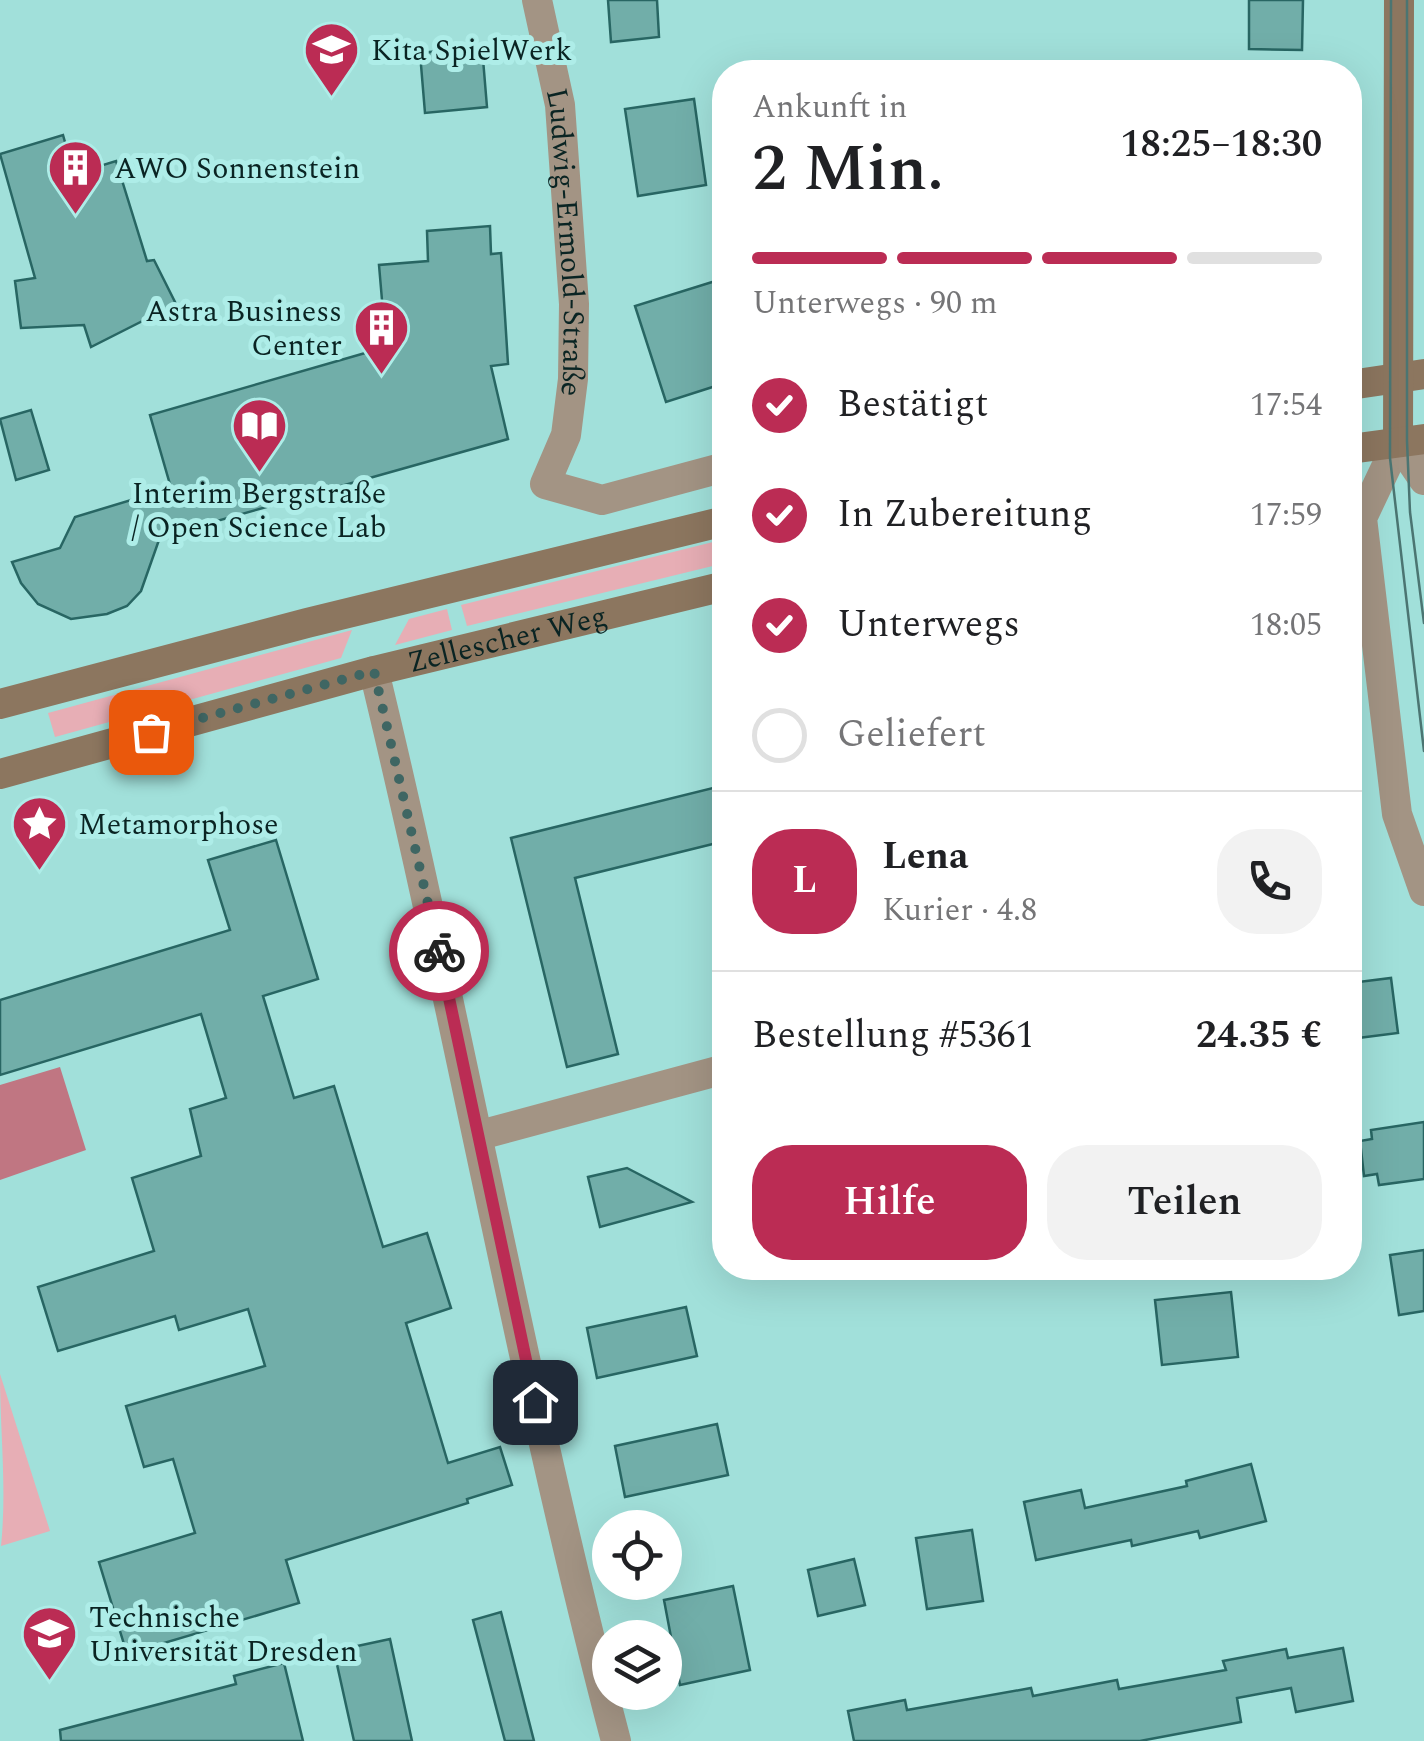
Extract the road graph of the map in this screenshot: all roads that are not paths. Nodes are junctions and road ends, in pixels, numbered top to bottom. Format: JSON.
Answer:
{"nodes":[{"id":1,"x":537,"y":0,"type":"edge"},
{"id":2,"x":1398,"y":0,"type":"edge"},
{"id":3,"x":1411,"y":376,"type":"edge"},
{"id":4,"x":1362,"y":383,"type":"edge"},
{"id":5,"x":1411,"y":440,"type":"edge"},
{"id":6,"x":1362,"y":447,"type":"edge"},
{"id":7,"x":712,"y":470,"type":"edge"},
{"id":8,"x":1424,"y":480,"type":"edge"},
{"id":9,"x":712,"y":524,"type":"edge"},
{"id":10,"x":712,"y":589,"type":"edge"},
{"id":11,"x":374,"y":671,"type":"junction"},
{"id":12,"x":0,"y":704,"type":"edge"},
{"id":13,"x":0,"y":774,"type":"edge"},
{"id":14,"x":1424,"y":891,"type":"edge"},
{"id":15,"x":712,"y":1073,"type":"edge"},
{"id":16,"x":480,"y":1135,"type":"junction"},
{"id":17,"x":616,"y":1741,"type":"edge"}],
"edges":[{"from":1,"to":7,"type":"street","name":"Ludwig-Ermold-Straße"},
{"from":2,"to":3,"type":"main road"},
{"from":3,"to":4,"type":"main road"},
{"from":3,"to":5,"type":"main road"},
{"from":5,"to":6,"type":"main road"},
{"from":5,"to":8,"type":"street"},
{"from":5,"to":14,"type":"street"},
{"from":9,"to":12,"type":"main road"},
{"from":10,"to":11,"type":"main road","name":"Zellescher Weg"},
{"from":11,"to":13,"type":"main road","name":"Zellescher Weg"},
{"from":11,"to":16,"type":"street"},
{"from":15,"to":16,"type":"street"},
{"from":16,"to":17,"type":"street"}]}
